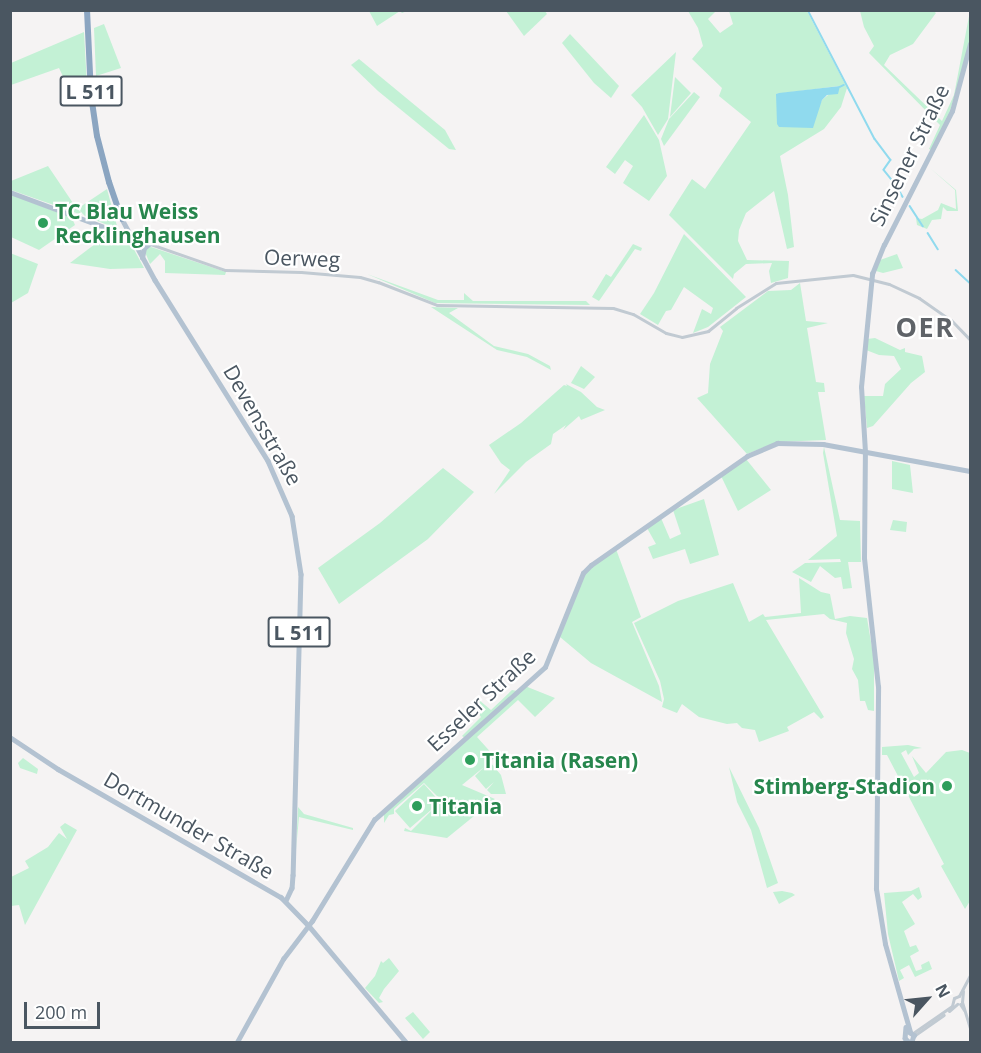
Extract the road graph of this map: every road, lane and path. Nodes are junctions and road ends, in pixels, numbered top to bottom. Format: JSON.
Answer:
{"nodes":[{"id":1,"x":87,"y":10,"type":"edge"},
{"id":2,"x":970,"y":44,"type":"edge"},
{"id":3,"x":10,"y":192,"type":"edge"},
{"id":4,"x":122,"y":219,"type":"junction"},
{"id":5,"x":114,"y":231,"type":"junction"},
{"id":6,"x":131,"y":237,"type":"junction"},
{"id":7,"x":149,"y":244,"type":"junction"},
{"id":8,"x":142,"y":258,"type":"junction"},
{"id":9,"x":871,"y":279,"type":"junction"},
{"id":10,"x":970,"y":340,"type":"edge"},
{"id":11,"x":865,"y":452,"type":"junction"},
{"id":12,"x":970,"y":471,"type":"edge"},
{"id":13,"x":10,"y":737,"type":"edge"},
{"id":14,"x":286,"y":901,"type":"junction"},
{"id":15,"x":309,"y":926,"type":"junction"},
{"id":16,"x":970,"y":975,"type":"edge"},
{"id":17,"x":959,"y":1001,"type":"junction"},
{"id":18,"x":970,"y":1029,"type":"edge"},
{"id":19,"x":911,"y":1037,"type":"edge"},
{"id":20,"x":237,"y":1042,"type":"edge"},
{"id":21,"x":406,"y":1042,"type":"edge"}],
"edges":[{"from":1,"to":4,"type":"highway","number":"L 511"},
{"from":2,"to":9,"type":"main road","name":"Sinsener Straße"},
{"from":3,"to":5,"type":"main road","name":"Oerweg"},
{"from":4,"to":5,"type":"main road"},
{"from":4,"to":6,"type":"main road","number":"L 511"},
{"from":5,"to":6,"type":"main road","name":"Oerweg"},
{"from":6,"to":7,"type":"street","name":"Oerweg"},
{"from":6,"to":8,"type":"main road","name":"Devensstraße","number":"L 511"},
{"from":7,"to":8,"type":"main road"},
{"from":7,"to":9,"type":"street","name":"Oerweg"},
{"from":8,"to":14,"type":"main road","name":"Devensstraße","number":"L 511"},
{"from":9,"to":10,"type":"street","name":"Oerweg"},
{"from":9,"to":11,"type":"main road","name":"Sinsener Straße"},
{"from":11,"to":12,"type":"main road","name":"Esseler Straße"},
{"from":11,"to":15,"type":"main road","name":"Esseler Straße"},
{"from":11,"to":19,"type":"main road","name":"Sinsener Straße"},
{"from":13,"to":14,"type":"main road","name":"Dortmunder Straße"},
{"from":14,"to":15,"type":"main road","name":"Dortmunder Straße"},
{"from":15,"to":20,"type":"main road","name":"Esseler Straße"},
{"from":15,"to":21,"type":"main road","name":"Dortmunder Straße"},
{"from":16,"to":17,"type":"street"},
{"from":17,"to":18,"type":"street"},
{"from":17,"to":19,"type":"street"}]}
